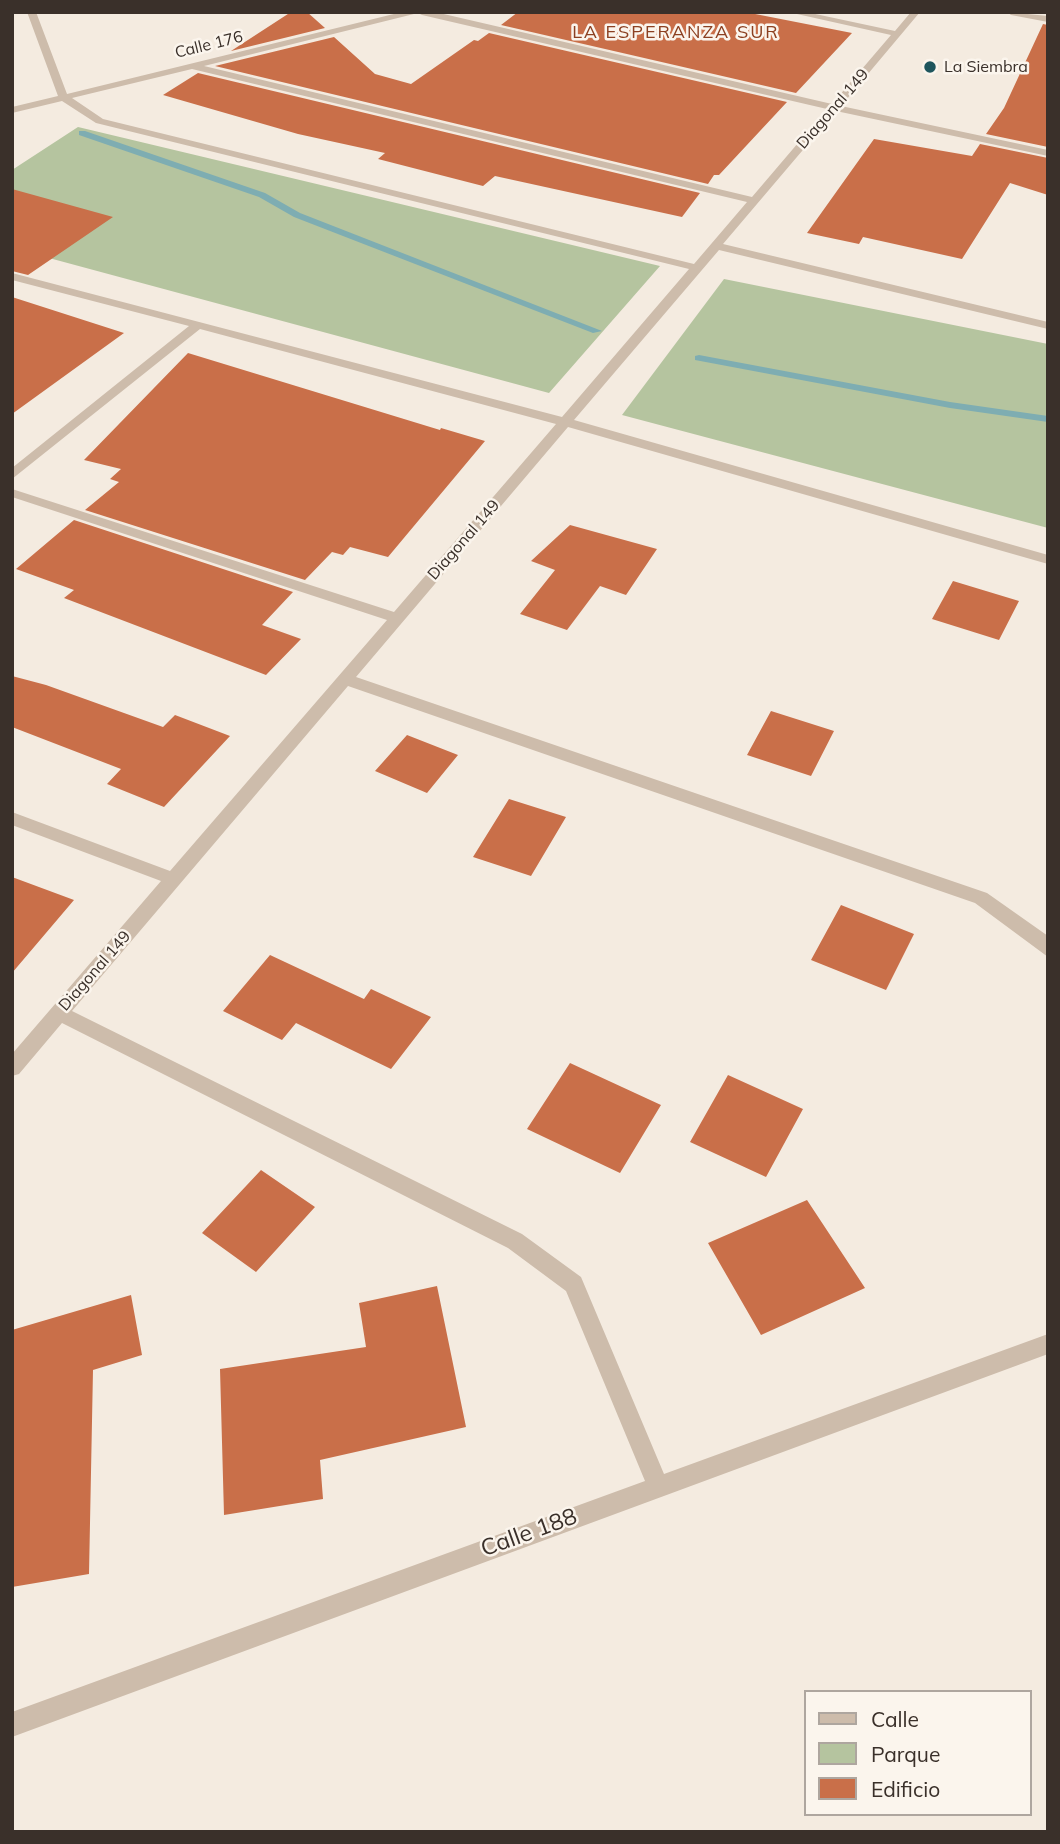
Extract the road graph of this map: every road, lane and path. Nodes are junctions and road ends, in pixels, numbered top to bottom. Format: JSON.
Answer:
{"nodes":[{"id":1,"x":31,"y":12,"type":"edge"},
{"id":2,"x":414,"y":12,"type":"edge"},
{"id":3,"x":422,"y":12,"type":"edge"},
{"id":4,"x":792,"y":12,"type":"edge"},
{"id":5,"x":916,"y":12,"type":"edge"},
{"id":6,"x":1010,"y":12,"type":"edge"},
{"id":7,"x":1048,"y":19,"type":"edge"},
{"id":8,"x":898,"y":34,"type":"junction"},
{"id":9,"x":192,"y":66,"type":"junction"},
{"id":10,"x":63,"y":97,"type":"junction"},
{"id":11,"x":835,"y":108,"type":"junction"},
{"id":12,"x":12,"y":110,"type":"edge"},
{"id":13,"x":1048,"y":153,"type":"edge"},
{"id":14,"x":755,"y":201,"type":"junction"},
{"id":15,"x":716,"y":246,"type":"junction"},
{"id":16,"x":697,"y":268,"type":"junction"},
{"id":17,"x":12,"y":276,"type":"edge"},
{"id":18,"x":199,"y":324,"type":"junction"},
{"id":19,"x":1048,"y":326,"type":"edge"},
{"id":20,"x":565,"y":422,"type":"junction"},
{"id":21,"x":12,"y":475,"type":"edge"},
{"id":22,"x":12,"y":493,"type":"edge"},
{"id":23,"x":1048,"y":560,"type":"edge"},
{"id":24,"x":397,"y":618,"type":"junction"},
{"id":25,"x":345,"y":679,"type":"junction"},
{"id":26,"x":12,"y":818,"type":"edge"},
{"id":27,"x":173,"y":879,"type":"junction"},
{"id":28,"x":1048,"y":950,"type":"edge"},
{"id":29,"x":59,"y":1013,"type":"junction"},
{"id":30,"x":12,"y":1068,"type":"edge"},
{"id":31,"x":1048,"y":1344,"type":"edge"},
{"id":32,"x":658,"y":1486,"type":"junction"},
{"id":33,"x":12,"y":1725,"type":"edge"}],
"edges":[{"from":1,"to":10,"type":"street"},
{"from":2,"to":9,"type":"street","name":"Calle 176"},
{"from":3,"to":11,"type":"street"},
{"from":4,"to":8,"type":"street"},
{"from":5,"to":8,"type":"street","name":"Diagonal 149"},
{"from":6,"to":7,"type":"street"},
{"from":8,"to":11,"type":"street","name":"Diagonal 149"},
{"from":9,"to":10,"type":"street","name":"Calle 176"},
{"from":9,"to":14,"type":"street"},
{"from":10,"to":12,"type":"street","name":"Calle 176"},
{"from":10,"to":16,"type":"street"},
{"from":11,"to":13,"type":"street"},
{"from":11,"to":14,"type":"street","name":"Diagonal 149"},
{"from":14,"to":15,"type":"street","name":"Diagonal 149"},
{"from":15,"to":16,"type":"street","name":"Diagonal 149"},
{"from":15,"to":19,"type":"street"},
{"from":16,"to":20,"type":"street","name":"Diagonal 149"},
{"from":17,"to":18,"type":"street"},
{"from":18,"to":20,"type":"street"},
{"from":18,"to":21,"type":"street"},
{"from":20,"to":23,"type":"street"},
{"from":20,"to":24,"type":"street","name":"Diagonal 149"},
{"from":22,"to":24,"type":"street"},
{"from":24,"to":25,"type":"street","name":"Diagonal 149"},
{"from":25,"to":27,"type":"street","name":"Diagonal 149"},
{"from":25,"to":28,"type":"street"},
{"from":26,"to":27,"type":"street"},
{"from":27,"to":29,"type":"street","name":"Diagonal 149"},
{"from":29,"to":30,"type":"street","name":"Diagonal 149"},
{"from":29,"to":32,"type":"street"},
{"from":31,"to":32,"type":"street","name":"Calle 188"},
{"from":32,"to":33,"type":"street","name":"Calle 188"}]}
